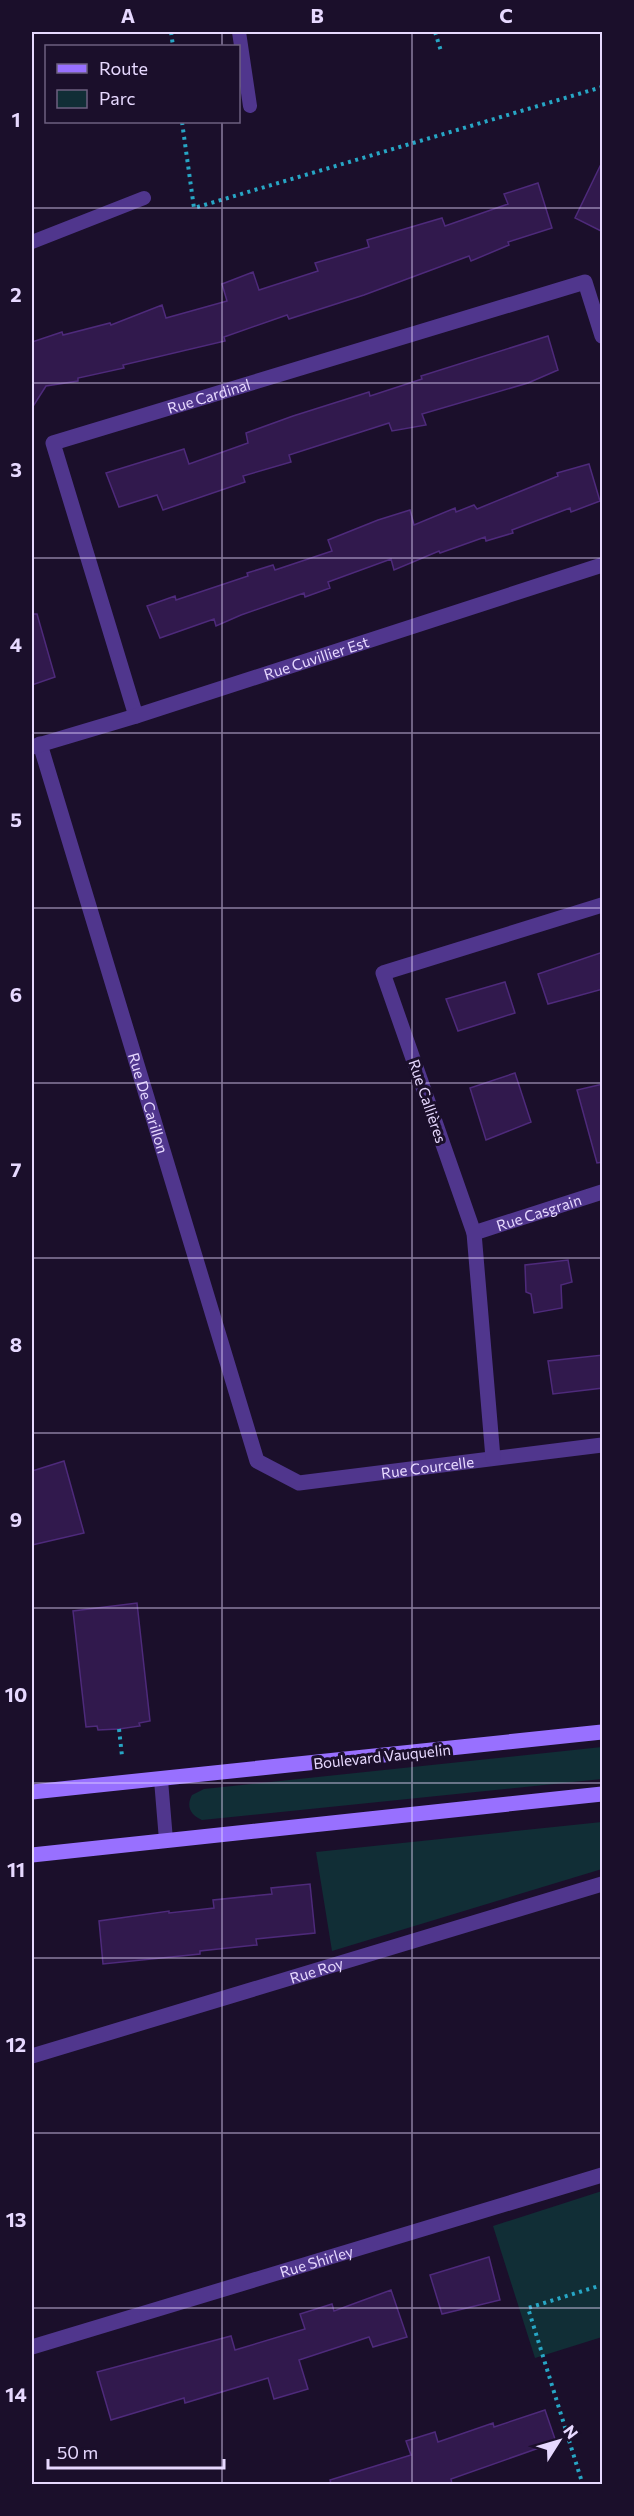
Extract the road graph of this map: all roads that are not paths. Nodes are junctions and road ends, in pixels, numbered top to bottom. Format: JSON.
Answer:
{"nodes":[{"id":1,"x":239,"y":32,"type":"edge"},
{"id":2,"x":250,"y":106,"type":"dead end"},
{"id":3,"x":144,"y":198,"type":"dead end"},
{"id":4,"x":32,"y":242,"type":"edge"},
{"id":5,"x":603,"y":336,"type":"edge"},
{"id":6,"x":603,"y":565,"type":"edge"},
{"id":7,"x":136,"y":716,"type":"junction"},
{"id":8,"x":36,"y":746,"type":"edge"},
{"id":9,"x":603,"y":905,"type":"edge"},
{"id":10,"x":603,"y":1192,"type":"edge"},
{"id":11,"x":474,"y":1233,"type":"junction"},
{"id":12,"x":603,"y":1444,"type":"edge"},
{"id":13,"x":493,"y":1458,"type":"junction"},
{"id":14,"x":257,"y":1461,"type":"joint"},
{"id":15,"x":603,"y":1732,"type":"edge"},
{"id":16,"x":161,"y":1780,"type":"junction"},
{"id":17,"x":32,"y":1792,"type":"edge"},
{"id":18,"x":603,"y":1794,"type":"edge"},
{"id":19,"x":166,"y":1840,"type":"junction"},
{"id":20,"x":32,"y":1855,"type":"edge"},
{"id":21,"x":603,"y":1884,"type":"edge"},
{"id":22,"x":32,"y":2056,"type":"edge"},
{"id":23,"x":603,"y":2175,"type":"edge"},
{"id":24,"x":32,"y":2347,"type":"edge"}],
"edges":[{"from":1,"to":2,"type":"lane"},
{"from":3,"to":4,"type":"lane"},
{"from":5,"to":7,"type":"street","name":"Rue Cardinal"},
{"from":6,"to":7,"type":"street","name":"Rue Cuvillier Est"},
{"from":7,"to":8,"type":"street","name":"Rue Cuvillier Est"},
{"from":8,"to":14,"type":"street","name":"Rue De Carillon"},
{"from":9,"to":11,"type":"street","name":"Rue Callières"},
{"from":10,"to":11,"type":"street","name":"Rue Casgrain"},
{"from":11,"to":13,"type":"street","name":"Rue Callières"},
{"from":12,"to":13,"type":"street","name":"Rue Courcelle"},
{"from":13,"to":14,"type":"street","name":"Rue Courcelle"},
{"from":15,"to":16,"type":"street","name":"Boulevard Vauquelin"},
{"from":16,"to":17,"type":"street","name":"Boulevard Vauquelin"},
{"from":16,"to":19,"type":"lane"},
{"from":18,"to":19,"type":"street"},
{"from":19,"to":20,"type":"street"},
{"from":21,"to":22,"type":"street","name":"Rue Roy"},
{"from":23,"to":24,"type":"street","name":"Rue Shirley"}]}
